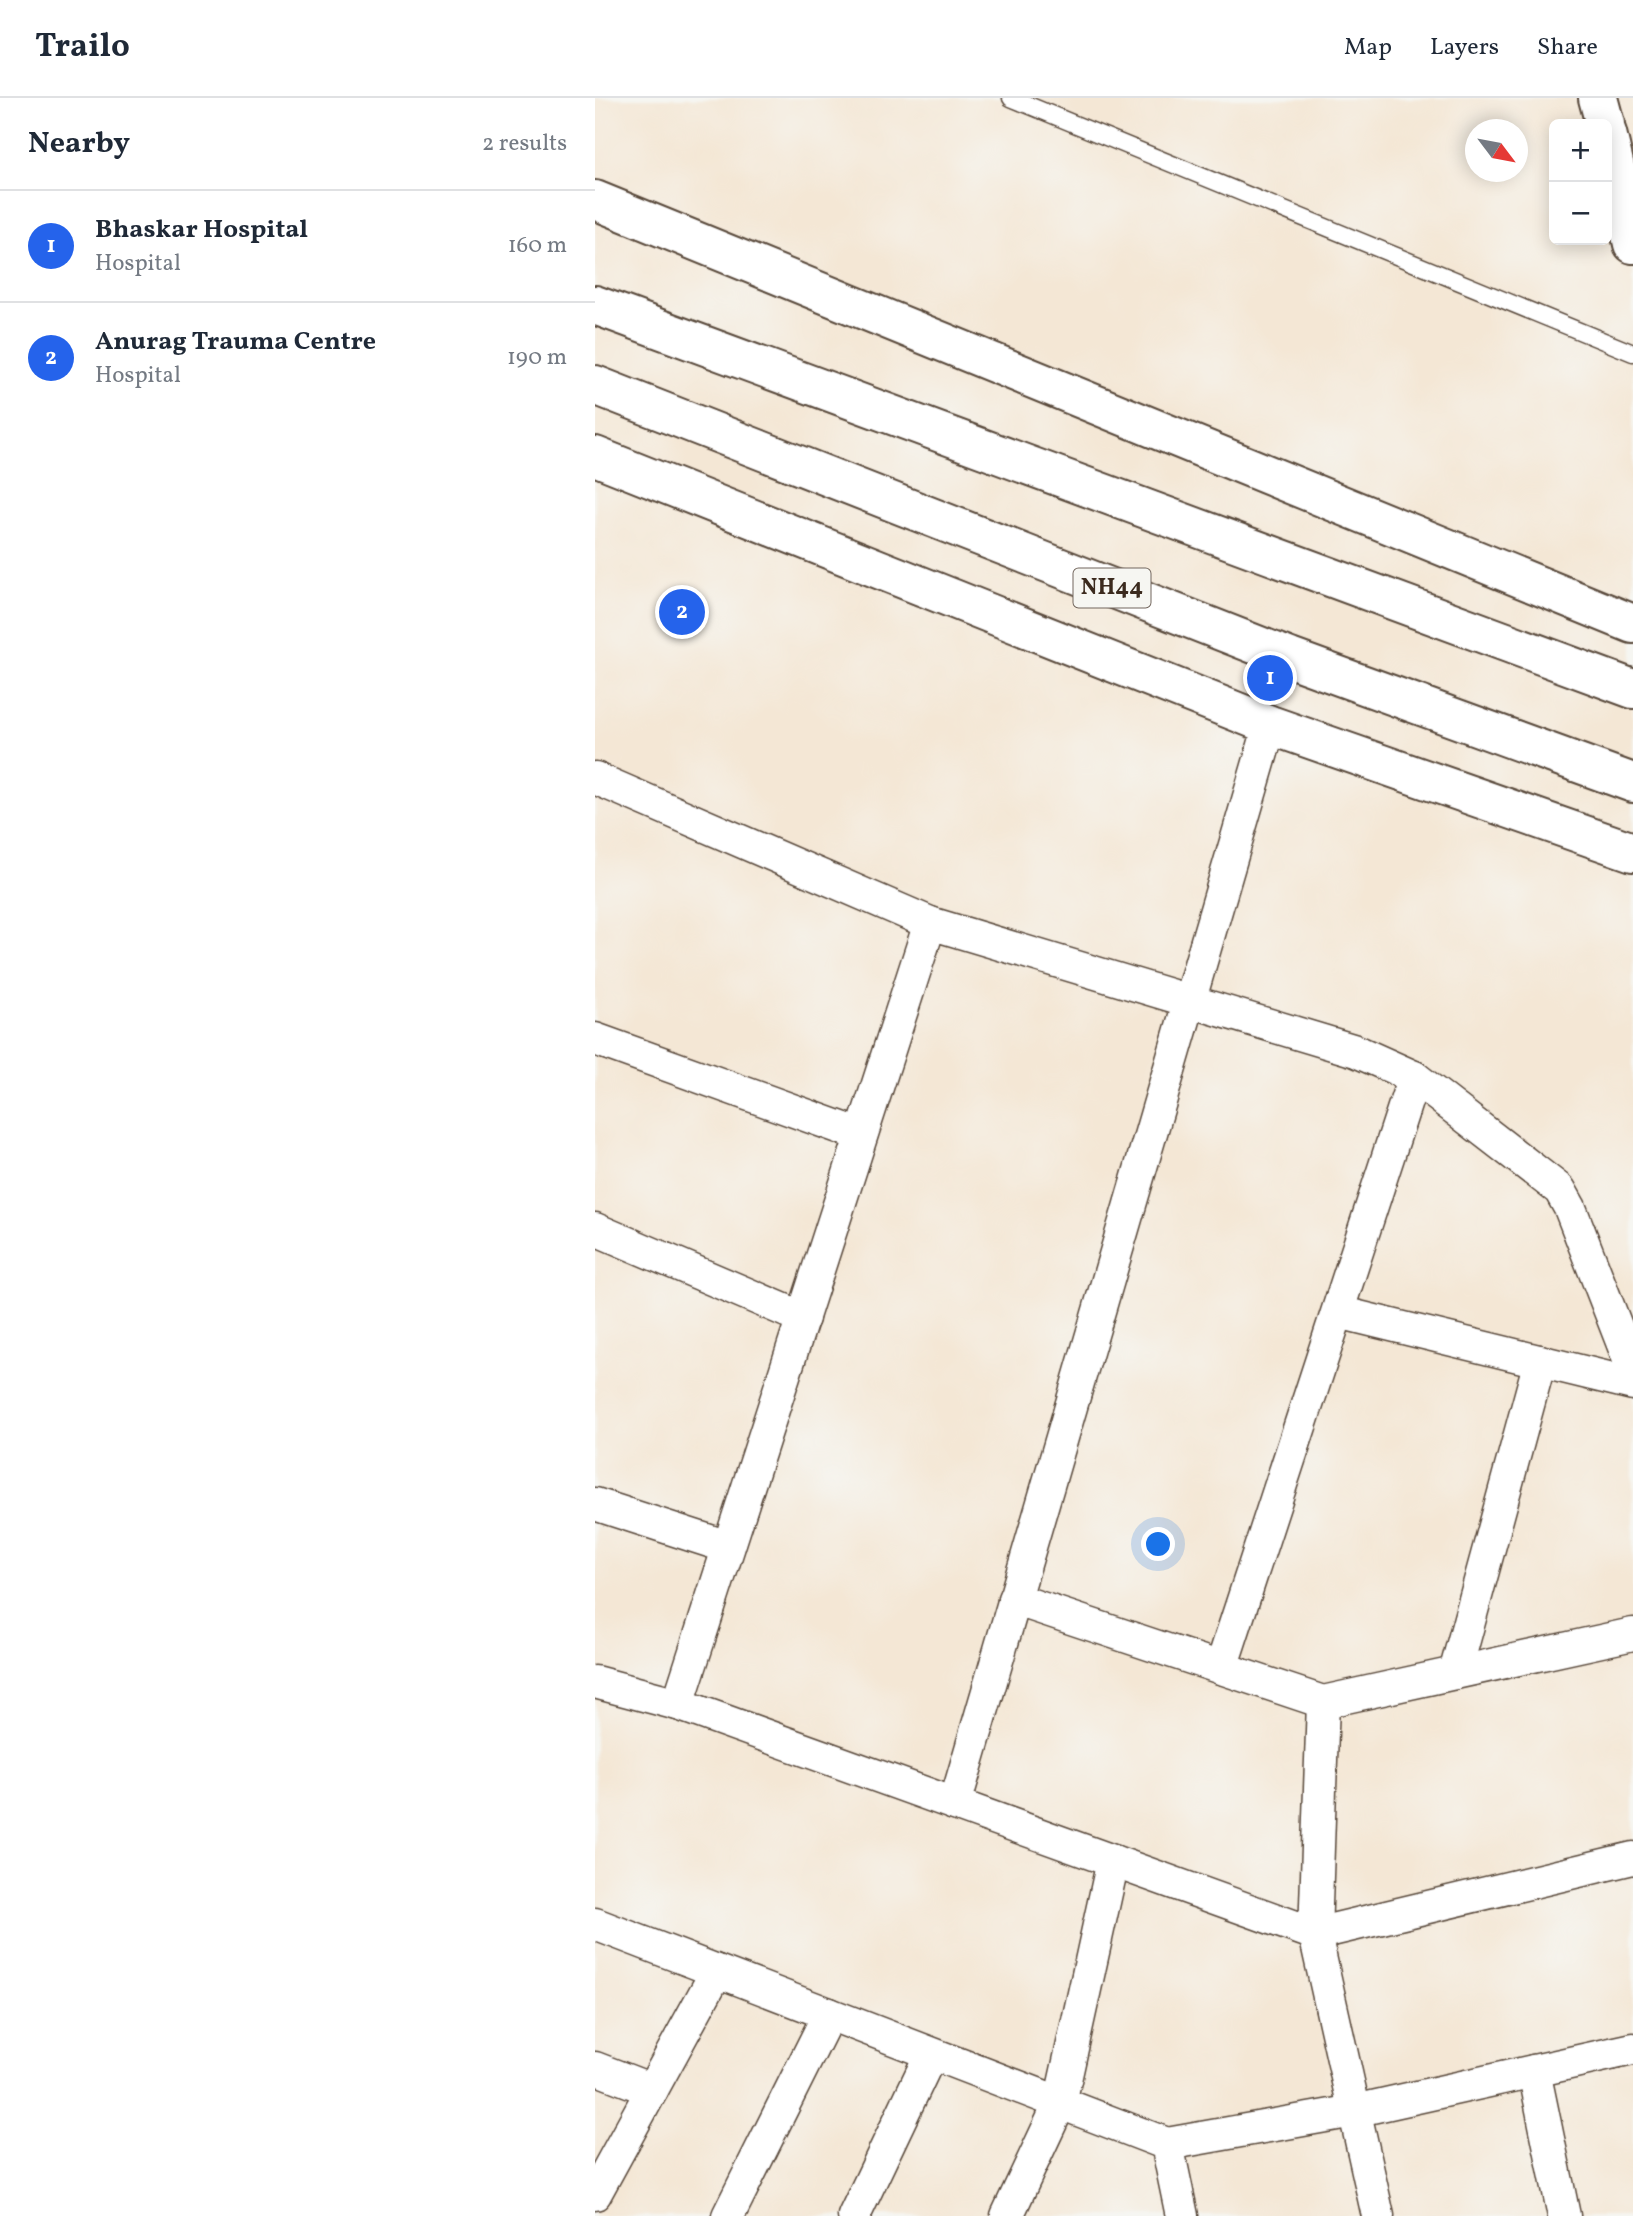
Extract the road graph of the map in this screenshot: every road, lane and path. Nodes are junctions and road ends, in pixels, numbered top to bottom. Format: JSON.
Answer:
{"nodes":[{"id":1,"x":1011,"y":98,"type":"edge"},
{"id":2,"x":1598,"y":98,"type":"edge"},
{"id":3,"x":1604,"y":119,"type":"edge"},
{"id":4,"x":1612,"y":154,"type":"edge"},
{"id":5,"x":595,"y":200,"type":"edge"},
{"id":6,"x":1633,"y":244,"type":"edge"},
{"id":7,"x":595,"y":306,"type":"edge"},
{"id":8,"x":1633,"y":353,"type":"edge"},
{"id":9,"x":595,"y":385,"type":"edge"},
{"id":10,"x":595,"y":456,"type":"edge"},
{"id":11,"x":1633,"y":624,"type":"edge"},
{"id":12,"x":1633,"y":689,"type":"edge"},
{"id":13,"x":1270,"y":725,"type":"junction"},
{"id":14,"x":595,"y":778,"type":"edge"},
{"id":15,"x":1633,"y":783,"type":"edge"},
{"id":16,"x":1633,"y":852,"type":"edge"},
{"id":17,"x":930,"y":923,"type":"junction"},
{"id":18,"x":1189,"y":1001,"type":"junction"},
{"id":19,"x":595,"y":1039,"type":"edge"},
{"id":20,"x":1414,"y":1077,"type":"junction"},
{"id":21,"x":861,"y":1135,"type":"junction"},
{"id":22,"x":595,"y":1229,"type":"edge"},
{"id":23,"x":1338,"y":1312,"type":"junction"},
{"id":24,"x":803,"y":1318,"type":"junction"},
{"id":25,"x":1540,"y":1361,"type":"junction"},
{"id":26,"x":1633,"y":1370,"type":"edge"},
{"id":27,"x":1633,"y":1384,"type":"edge"},
{"id":28,"x":595,"y":1504,"type":"edge"},
{"id":29,"x":728,"y":1548,"type":"junction"},
{"id":30,"x":1014,"y":1599,"type":"junction"},
{"id":31,"x":1633,"y":1634,"type":"edge"},
{"id":32,"x":1221,"y":1668,"type":"junction"},
{"id":33,"x":1455,"y":1673,"type":"junction"},
{"id":34,"x":595,"y":1682,"type":"edge"},
{"id":35,"x":1323,"y":1702,"type":"junction"},
{"id":36,"x":678,"y":1704,"type":"junction"},
{"id":37,"x":955,"y":1804,"type":"junction"},
{"id":38,"x":1633,"y":1858,"type":"edge"},
{"id":39,"x":1112,"y":1861,"type":"junction"},
{"id":40,"x":595,"y":1924,"type":"edge"},
{"id":41,"x":1315,"y":1934,"type":"junction"},
{"id":42,"x":717,"y":1971,"type":"junction"},
{"id":43,"x":829,"y":2014,"type":"junction"},
{"id":44,"x":1633,"y":2049,"type":"edge"},
{"id":45,"x":931,"y":2053,"type":"junction"},
{"id":46,"x":595,"y":2068,"type":"edge"},
{"id":47,"x":1534,"y":2071,"type":"junction"},
{"id":48,"x":652,"y":2090,"type":"junction"},
{"id":49,"x":1060,"y":2103,"type":"junction"},
{"id":50,"x":1355,"y":2110,"type":"junction"},
{"id":51,"x":1167,"y":2144,"type":"junction"},
{"id":52,"x":595,"y":2194,"type":"edge"},
{"id":53,"x":728,"y":2216,"type":"edge"},
{"id":54,"x":854,"y":2216,"type":"edge"},
{"id":55,"x":1007,"y":2216,"type":"edge"},
{"id":56,"x":1182,"y":2216,"type":"edge"},
{"id":57,"x":1378,"y":2216,"type":"edge"},
{"id":58,"x":1564,"y":2216,"type":"edge"}],
"edges":[{"from":1,"to":8,"type":"lane"},
{"from":2,"to":3,"type":"main road"},
{"from":4,"to":6,"type":"main road"},
{"from":5,"to":11,"type":"main road"},
{"from":7,"to":12,"type":"main road"},
{"from":9,"to":15,"type":"main road","number":"NH44"},
{"from":10,"to":13,"type":"main road"},
{"from":13,"to":16,"type":"main road"},
{"from":13,"to":18,"type":"street"},
{"from":14,"to":17,"type":"street"},
{"from":17,"to":18,"type":"street"},
{"from":17,"to":21,"type":"street"},
{"from":18,"to":20,"type":"street"},
{"from":18,"to":30,"type":"street"},
{"from":19,"to":21,"type":"street"},
{"from":20,"to":23,"type":"street"},
{"from":20,"to":26,"type":"street"},
{"from":21,"to":24,"type":"street"},
{"from":22,"to":24,"type":"street"},
{"from":23,"to":25,"type":"street"},
{"from":23,"to":32,"type":"street"},
{"from":24,"to":29,"type":"street"},
{"from":25,"to":27,"type":"street"},
{"from":25,"to":33,"type":"street"},
{"from":28,"to":29,"type":"street"},
{"from":29,"to":36,"type":"street"},
{"from":30,"to":32,"type":"street"},
{"from":30,"to":37,"type":"street"},
{"from":31,"to":33,"type":"street"},
{"from":32,"to":35,"type":"street"},
{"from":33,"to":35,"type":"street"},
{"from":34,"to":36,"type":"street"},
{"from":35,"to":41,"type":"street"},
{"from":36,"to":37,"type":"street"},
{"from":37,"to":39,"type":"street"},
{"from":38,"to":41,"type":"street"},
{"from":39,"to":41,"type":"street"},
{"from":39,"to":49,"type":"street"},
{"from":40,"to":42,"type":"street"},
{"from":41,"to":50,"type":"street"},
{"from":42,"to":43,"type":"street"},
{"from":42,"to":48,"type":"street"},
{"from":43,"to":45,"type":"street"},
{"from":43,"to":53,"type":"street"},
{"from":44,"to":47,"type":"street"},
{"from":45,"to":49,"type":"street"},
{"from":45,"to":54,"type":"street"},
{"from":46,"to":48,"type":"street"},
{"from":47,"to":50,"type":"street"},
{"from":47,"to":58,"type":"street"},
{"from":48,"to":52,"type":"street"},
{"from":49,"to":51,"type":"street"},
{"from":49,"to":55,"type":"street"},
{"from":50,"to":51,"type":"street"},
{"from":50,"to":57,"type":"street"},
{"from":51,"to":56,"type":"street"}]}
